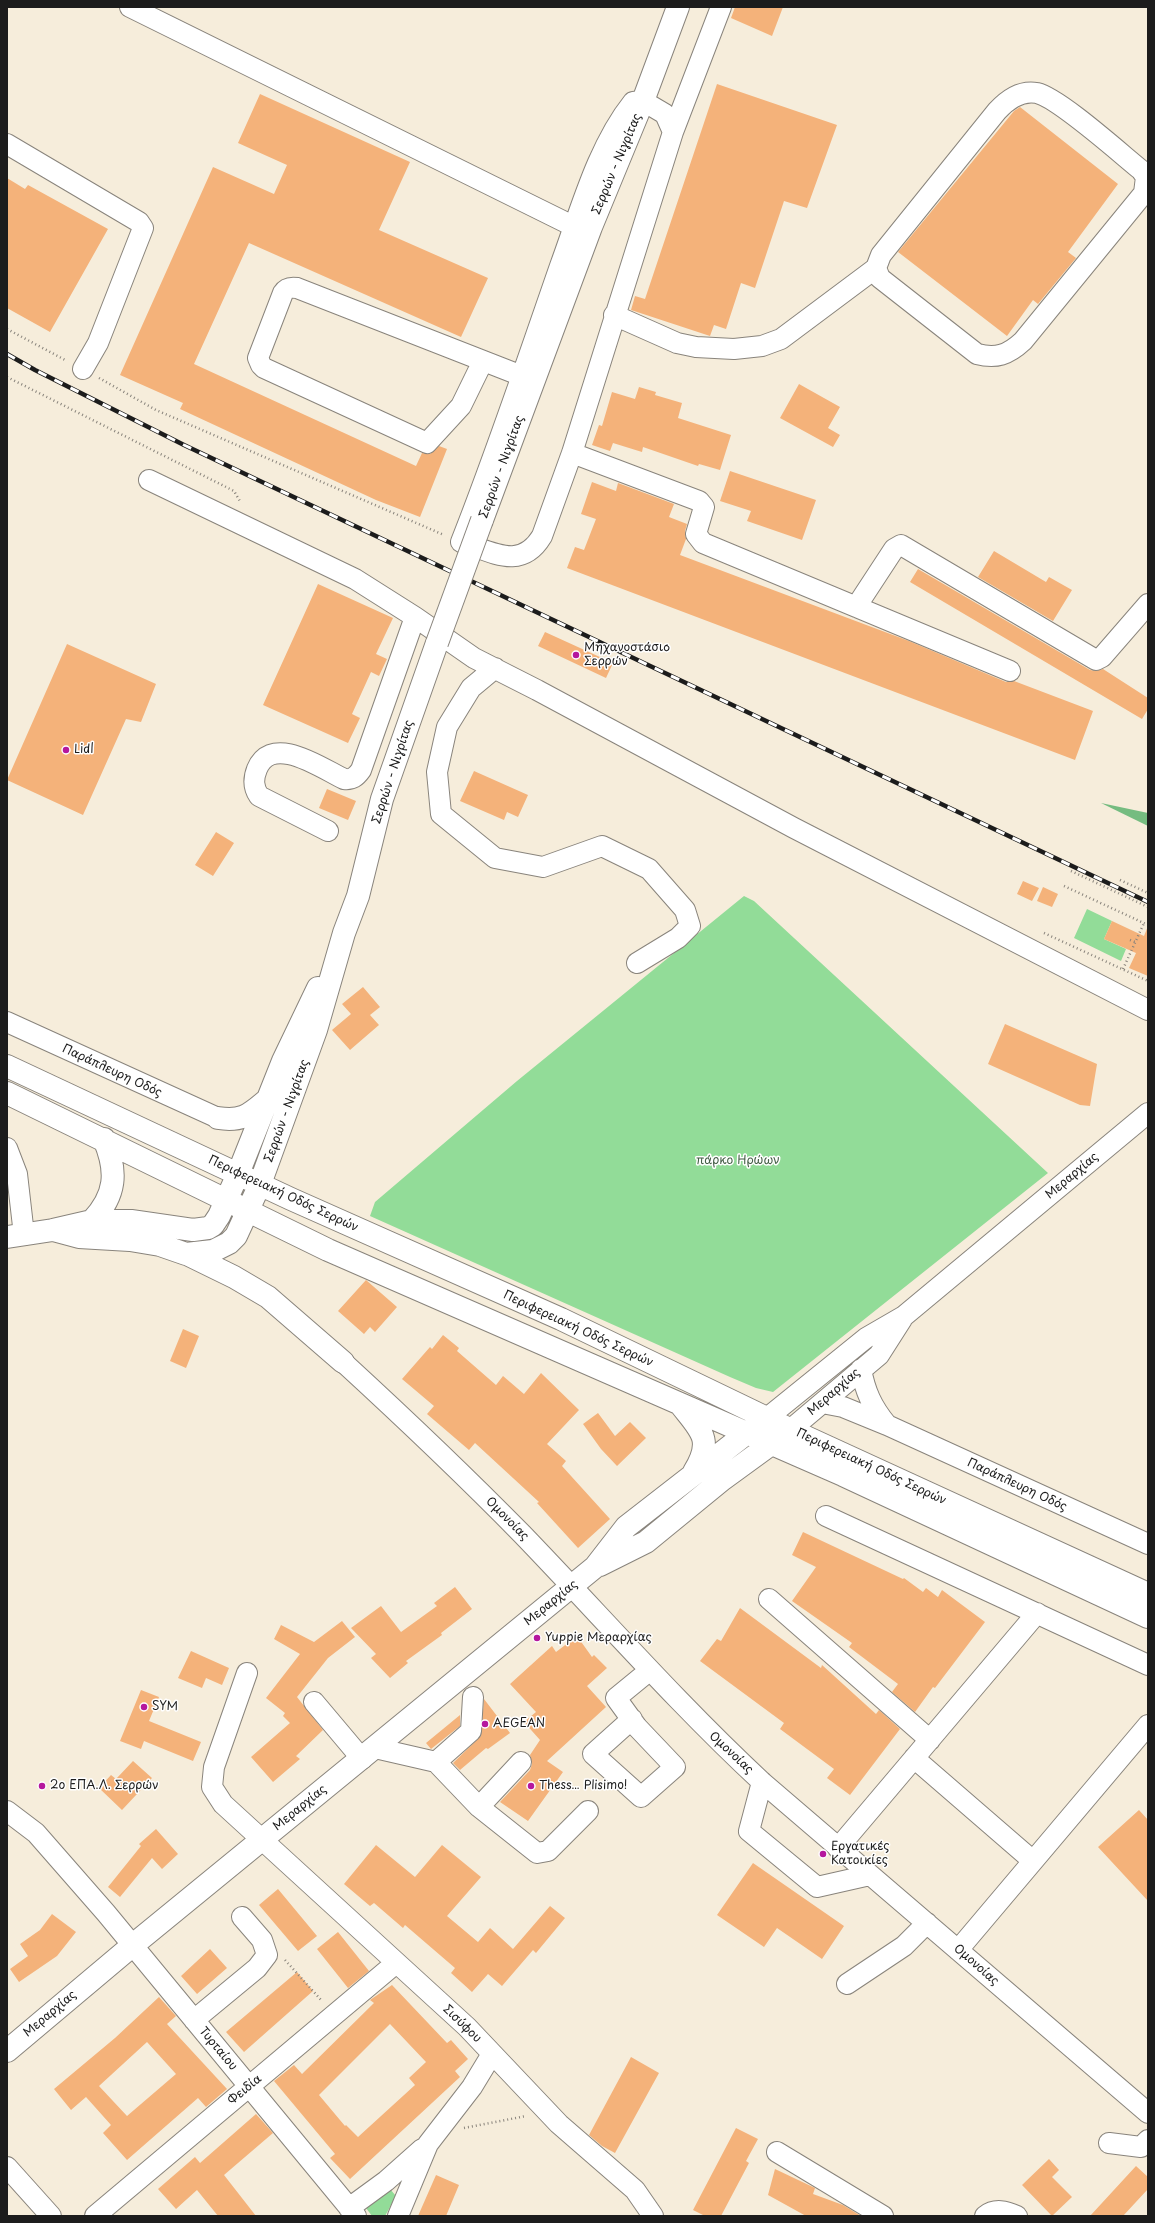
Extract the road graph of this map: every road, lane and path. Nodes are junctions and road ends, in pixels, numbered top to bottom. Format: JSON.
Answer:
{"nodes":[{"id":1,"x":130,"y":7,"type":"edge"},
{"id":2,"x":678,"y":7,"type":"edge"},
{"id":3,"x":721,"y":7,"type":"edge"},
{"id":4,"x":643,"y":101,"type":"junction"},
{"id":5,"x":673,"y":132,"type":"junction"},
{"id":6,"x":7,"y":144,"type":"edge"},
{"id":7,"x":575,"y":227,"type":"junction"},
{"id":8,"x":876,"y":268,"type":"junction"},
{"id":9,"x":614,"y":316,"type":"junction"},
{"id":10,"x":7,"y":329,"type":"edge"},
{"id":11,"x":483,"y":361,"type":"junction"},
{"id":12,"x":83,"y":369,"type":"junction"},
{"id":13,"x":7,"y":377,"type":"edge"},
{"id":14,"x":526,"y":382,"type":"junction"},
{"id":15,"x":572,"y":453,"type":"junction"},
{"id":16,"x":149,"y":480,"type":"dead end"},
{"id":17,"x":260,"y":534,"type":"junction"},
{"id":18,"x":461,"y":542,"type":"junction"},
{"id":19,"x":1148,"y":604,"type":"edge"},
{"id":20,"x":856,"y":607,"type":"junction"},
{"id":21,"x":415,"y":617,"type":"junction"},
{"id":22,"x":495,"y":668,"type":"junction"},
{"id":23,"x":1010,"y":671,"type":"dead end"},
{"id":24,"x":328,"y":831,"type":"dead end"},
{"id":25,"x":1071,"y":871,"type":"dead end"},
{"id":26,"x":1120,"y":880,"type":"dead end"},
{"id":27,"x":1064,"y":886,"type":"dead end"},
{"id":28,"x":1148,"y":893,"type":"edge"},
{"id":29,"x":1148,"y":907,"type":"edge"},
{"id":30,"x":1144,"y":923,"type":"junction"},
{"id":31,"x":1148,"y":925,"type":"edge"},
{"id":32,"x":344,"y":933,"type":"junction"},
{"id":33,"x":1044,"y":933,"type":"dead end"},
{"id":34,"x":1130,"y":940,"type":"dead end"},
{"id":35,"x":1135,"y":942,"type":"junction"},
{"id":36,"x":637,"y":963,"type":"dead end"},
{"id":37,"x":1123,"y":969,"type":"junction"},
{"id":38,"x":1148,"y":981,"type":"edge"},
{"id":39,"x":1148,"y":1010,"type":"edge"},
{"id":40,"x":7,"y":1022,"type":"edge"},
{"id":41,"x":7,"y":1066,"type":"edge"},
{"id":42,"x":7,"y":1094,"type":"edge"},
{"id":43,"x":269,"y":1098,"type":"junction"},
{"id":44,"x":1148,"y":1113,"type":"edge"},
{"id":45,"x":218,"y":1118,"type":"junction"},
{"id":46,"x":104,"y":1139,"type":"junction"},
{"id":47,"x":7,"y":1148,"type":"edge"},
{"id":48,"x":242,"y":1167,"type":"junction"},
{"id":49,"x":260,"y":1184,"type":"junction"},
{"id":50,"x":226,"y":1200,"type":"junction"},
{"id":51,"x":248,"y":1211,"type":"junction"},
{"id":52,"x":92,"y":1221,"type":"junction"},
{"id":53,"x":53,"y":1230,"type":"junction"},
{"id":54,"x":15,"y":1236,"type":"edge"},
{"id":55,"x":186,"y":1254,"type":"junction"},
{"id":56,"x":904,"y":1316,"type":"junction"},
{"id":57,"x":343,"y":1362,"type":"joint"},
{"id":58,"x":861,"y":1369,"type":"junction"},
{"id":59,"x":680,"y":1403,"type":"junction"},
{"id":60,"x":822,"y":1403,"type":"junction"},
{"id":61,"x":767,"y":1418,"type":"junction"},
{"id":62,"x":887,"y":1425,"type":"junction"},
{"id":63,"x":790,"y":1430,"type":"junction"},
{"id":64,"x":747,"y":1433,"type":"junction"},
{"id":65,"x":771,"y":1444,"type":"junction"},
{"id":66,"x":693,"y":1473,"type":"junction"},
{"id":67,"x":826,"y":1516,"type":"dead end"},
{"id":68,"x":1148,"y":1544,"type":"edge"},
{"id":69,"x":595,"y":1567,"type":"junction"},
{"id":70,"x":572,"y":1586,"type":"junction"},
{"id":71,"x":1148,"y":1594,"type":"edge"},
{"id":72,"x":769,"y":1599,"type":"dead end"},
{"id":73,"x":1037,"y":1613,"type":"junction"},
{"id":74,"x":1148,"y":1617,"type":"edge"},
{"id":75,"x":1148,"y":1665,"type":"edge"},
{"id":76,"x":649,"y":1671,"type":"junction"},
{"id":77,"x":247,"y":1673,"type":"dead end"},
{"id":78,"x":473,"y":1698,"type":"dead end"},
{"id":79,"x":314,"y":1702,"type":"dead end"},
{"id":80,"x":632,"y":1719,"type":"dead end"},
{"id":81,"x":1148,"y":1725,"type":"edge"},
{"id":82,"x":930,"y":1740,"type":"junction"},
{"id":83,"x":368,"y":1754,"type":"junction"},
{"id":84,"x":914,"y":1758,"type":"junction"},
{"id":85,"x":436,"y":1762,"type":"junction"},
{"id":86,"x":521,"y":1762,"type":"dead end"},
{"id":87,"x":762,"y":1782,"type":"junction"},
{"id":88,"x":479,"y":1807,"type":"junction"},
{"id":89,"x":7,"y":1811,"type":"edge"},
{"id":90,"x":588,"y":1811,"type":"dead end"},
{"id":91,"x":261,"y":1840,"type":"junction"},
{"id":92,"x":838,"y":1848,"type":"junction"},
{"id":93,"x":1033,"y":1861,"type":"junction"},
{"id":94,"x":870,"y":1875,"type":"junction"},
{"id":95,"x":242,"y":1917,"type":"dead end"},
{"id":96,"x":927,"y":1924,"type":"junction"},
{"id":97,"x":133,"y":1945,"type":"junction"},
{"id":98,"x":267,"y":1949,"type":"junction"},
{"id":99,"x":958,"y":1950,"type":"junction"},
{"id":100,"x":396,"y":1963,"type":"junction"},
{"id":101,"x":847,"y":1984,"type":"dead end"},
{"id":102,"x":334,"y":2015,"type":"junction"},
{"id":103,"x":194,"y":2020,"type":"junction"},
{"id":104,"x":7,"y":2051,"type":"edge"},
{"id":105,"x":492,"y":2054,"type":"junction"},
{"id":106,"x":249,"y":2086,"type":"junction"},
{"id":107,"x":546,"y":2111,"type":"junction"},
{"id":108,"x":1148,"y":2113,"type":"edge"},
{"id":109,"x":431,"y":2140,"type":"junction"},
{"id":110,"x":1148,"y":2140,"type":"edge"},
{"id":111,"x":1109,"y":2143,"type":"dead end"},
{"id":112,"x":777,"y":2152,"type":"dead end"},
{"id":113,"x":7,"y":2167,"type":"edge"},
{"id":114,"x":352,"y":2212,"type":"edge"},
{"id":115,"x":51,"y":2216,"type":"edge"},
{"id":116,"x":95,"y":2216,"type":"edge"},
{"id":117,"x":398,"y":2216,"type":"edge"},
{"id":118,"x":653,"y":2216,"type":"edge"},
{"id":119,"x":883,"y":2216,"type":"edge"},
{"id":120,"x":985,"y":2216,"type":"edge"},
{"id":121,"x":1017,"y":2216,"type":"edge"}],
"edges":[{"from":1,"to":7,"type":"street"},
{"from":2,"to":4,"type":"main road","name":"Σερρών - Νιγρίτας"},
{"from":3,"to":5,"type":"street"},
{"from":4,"to":5,"type":"street"},
{"from":4,"to":7,"type":"street"},
{"from":4,"to":14,"type":"main road","name":"Σερρών - Νιγρίτας"},
{"from":5,"to":9,"type":"street"},
{"from":6,"to":12,"type":"street"},
{"from":7,"to":14,"type":"street"},
{"from":8,"to":8,"type":"street"},
{"from":8,"to":9,"type":"street"},
{"from":9,"to":15,"type":"street"},
{"from":10,"to":12,"type":"path"},
{"from":11,"to":11,"type":"street"},
{"from":11,"to":14,"type":"street"},
{"from":12,"to":18,"type":"path"},
{"from":13,"to":17,"type":"path"},
{"from":14,"to":18,"type":"street"},
{"from":14,"to":32,"type":"main road","name":"Σερρών - Νιγρίτας","bridge":true},
{"from":15,"to":18,"type":"street"},
{"from":15,"to":20,"type":"street"},
{"from":16,"to":17,"type":"street"},
{"from":17,"to":21,"type":"street"},
{"from":19,"to":20,"type":"street"},
{"from":20,"to":23,"type":"street"},
{"from":21,"to":22,"type":"street"},
{"from":21,"to":24,"type":"street"},
{"from":22,"to":36,"type":"street"},
{"from":22,"to":39,"type":"street"},
{"from":25,"to":29,"type":"path"},
{"from":26,"to":28,"type":"path"},
{"from":27,"to":30,"type":"path"},
{"from":30,"to":31,"type":"path"},
{"from":30,"to":35,"type":"path"},
{"from":32,"to":43,"type":"main road","name":"Σερρών - Νιγρίτας"},
{"from":32,"to":49,"type":"main road","name":"Σερρών - Νιγρίτας"},
{"from":33,"to":37,"type":"path"},
{"from":34,"to":35,"type":"path"},
{"from":35,"to":37,"type":"path"},
{"from":37,"to":38,"type":"path"},
{"from":40,"to":45,"type":"street","name":"Παράπλευρη Οδός"},
{"from":41,"to":48,"type":"main road","name":"Περιφερειακή Οδός Σερρών"},
{"from":42,"to":46,"type":"main road","name":"Περιφερειακή Οδός Σερρών"},
{"from":43,"to":45,"type":"main road"},
{"from":43,"to":48,"type":"main road","name":"Σερρών - Νιγρίτας"},
{"from":44,"to":56,"type":"street","name":"Μεραρχίας"},
{"from":45,"to":48,"type":"main road"},
{"from":46,"to":50,"type":"main road","name":"Περιφερειακή Οδός Σερρών"},
{"from":46,"to":52,"type":"main road"},
{"from":47,"to":54,"type":"street"},
{"from":48,"to":49,"type":"main road","name":"Περιφερειακή Οδός Σερρών"},
{"from":48,"to":50,"type":"main road","name":"Σερρών - Νιγρίτας"},
{"from":49,"to":51,"type":"main road","name":"Σερρών - Νιγρίτας"},
{"from":49,"to":61,"type":"main road","name":"Περιφερειακή Οδός Σερρών"},
{"from":50,"to":51,"type":"main road","name":"Περιφερειακή Οδός Σερρών"},
{"from":50,"to":52,"type":"main road","name":"Σερρών - Νιγρίτας"},
{"from":51,"to":55,"type":"main road","name":"Σερρών - Νιγρίτας"},
{"from":51,"to":59,"type":"main road","name":"Περιφερειακή Οδός Σερρών"},
{"from":52,"to":53,"type":"main road","name":"Σερρών - Νιγρίτας"},
{"from":53,"to":54,"type":"main road"},
{"from":53,"to":55,"type":"main road","name":"Σερρών - Νιγρίτας"},
{"from":55,"to":57,"type":"main road"},
{"from":56,"to":58,"type":"street","name":"Μεραρχίας"},
{"from":56,"to":61,"type":"street","name":"Μεραρχίας"},
{"from":57,"to":70,"type":"street","name":"Ομονοίας"},
{"from":58,"to":60,"type":"street","name":"Μεραρχίας"},
{"from":58,"to":62,"type":"street"},
{"from":59,"to":64,"type":"main road","name":"Περιφερειακή Οδός Σερρών"},
{"from":59,"to":66,"type":"main road"},
{"from":60,"to":62,"type":"street","name":"Παράπλευρη Οδός"},
{"from":60,"to":63,"type":"street","name":"Μεραρχίας"},
{"from":61,"to":63,"type":"main road","name":"Περιφερειακή Οδός Σερρών"},
{"from":61,"to":64,"type":"main road","name":"Μεραρχίας"},
{"from":62,"to":68,"type":"street","name":"Παράπλευρη Οδός"},
{"from":63,"to":65,"type":"main road","name":"Μεραρχίας"},
{"from":63,"to":71,"type":"main road","name":"Περιφερειακή Οδός Σερρών"},
{"from":64,"to":65,"type":"main road","name":"Περιφερειακή Οδός Σερρών"},
{"from":64,"to":66,"type":"main road","name":"Μεραρχίας"},
{"from":65,"to":69,"type":"main road","name":"Μεραρχίας"},
{"from":65,"to":74,"type":"main road","name":"Περιφερειακή Οδός Σερρών"},
{"from":66,"to":69,"type":"main road","name":"Μεραρχίας"},
{"from":67,"to":73,"type":"street"},
{"from":69,"to":70,"type":"main road","name":"Μεραρχίας"},
{"from":70,"to":76,"type":"street","name":"Ομονοίας"},
{"from":70,"to":83,"type":"main road","name":"Μεραρχίας"},
{"from":72,"to":82,"type":"street"},
{"from":73,"to":75,"type":"street"},
{"from":73,"to":82,"type":"street"},
{"from":76,"to":80,"type":"street"},
{"from":76,"to":87,"type":"street","name":"Ομονοίας"},
{"from":77,"to":91,"type":"street","name":"Σισύφου"},
{"from":78,"to":85,"type":"street"},
{"from":79,"to":83,"type":"street"},
{"from":81,"to":93,"type":"street"},
{"from":82,"to":84,"type":"street"},
{"from":83,"to":85,"type":"street"},
{"from":83,"to":91,"type":"main road","name":"Μεραρχίας"},
{"from":84,"to":92,"type":"street"},
{"from":84,"to":93,"type":"street"},
{"from":85,"to":88,"type":"street"},
{"from":86,"to":88,"type":"street"},
{"from":87,"to":92,"type":"street","name":"Ομονοίας"},
{"from":87,"to":94,"type":"street"},
{"from":88,"to":90,"type":"street"},
{"from":89,"to":97,"type":"street","name":"Τυρταίου"},
{"from":91,"to":97,"type":"main road","name":"Μεραρχίας"},
{"from":91,"to":100,"type":"street","name":"Σισύφου"},
{"from":92,"to":94,"type":"street","name":"Ομονοίας"},
{"from":93,"to":99,"type":"street"},
{"from":94,"to":96,"type":"street","name":"Ομονοίας"},
{"from":95,"to":98,"type":"street"},
{"from":96,"to":99,"type":"street","name":"Ομονοίας"},
{"from":96,"to":101,"type":"street"},
{"from":97,"to":103,"type":"street","name":"Τυρταίου"},
{"from":97,"to":104,"type":"main road","name":"Μεραρχίας"},
{"from":98,"to":102,"type":"path"},
{"from":98,"to":103,"type":"street"},
{"from":99,"to":108,"type":"street","name":"Ομονοίας"},
{"from":100,"to":102,"type":"street","name":"Φειδία"},
{"from":100,"to":105,"type":"street","name":"Σισύφου"},
{"from":102,"to":106,"type":"street","name":"Φειδία"},
{"from":103,"to":106,"type":"street","name":"Τυρταίου"},
{"from":105,"to":107,"type":"street","name":"Σισύφου"},
{"from":105,"to":109,"type":"street","name":"Τυρταίου"},
{"from":106,"to":114,"type":"street","name":"Τυρταίου"},
{"from":106,"to":116,"type":"street","name":"Φειδία"},
{"from":107,"to":109,"type":"path"},
{"from":107,"to":118,"type":"street","name":"Σισύφου"},
{"from":109,"to":114,"type":"street","name":"Τυρταίου"},
{"from":109,"to":117,"type":"street","name":"Τυρταίου"},
{"from":110,"to":111,"type":"street"},
{"from":112,"to":119,"type":"street"},
{"from":113,"to":115,"type":"street"},
{"from":120,"to":121,"type":"street"}]}
